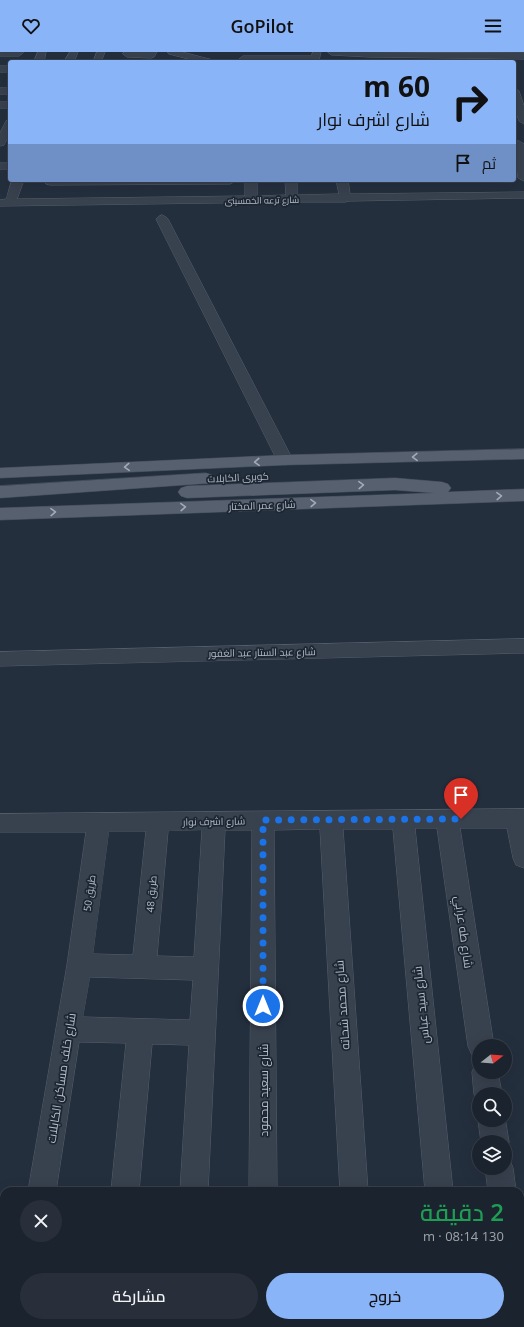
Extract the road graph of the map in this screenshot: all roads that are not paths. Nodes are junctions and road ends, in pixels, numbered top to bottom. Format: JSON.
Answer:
{"nodes":[{"id":1,"x":0,"y":52,"type":"edge"},
{"id":2,"x":19,"y":52,"type":"edge"},
{"id":3,"x":153,"y":52,"type":"edge"},
{"id":4,"x":176,"y":52,"type":"edge"},
{"id":5,"x":332,"y":52,"type":"edge"},
{"id":6,"x":316,"y":55,"type":"edge"},
{"id":7,"x":369,"y":55,"type":"edge"},
{"id":8,"x":126,"y":56,"type":"edge"},
{"id":9,"x":279,"y":56,"type":"edge"},
{"id":10,"x":404,"y":56,"type":"edge"},
{"id":11,"x":524,"y":56,"type":"edge"},
{"id":12,"x":474,"y":57,"type":"edge"},
{"id":13,"x":207,"y":58,"type":"edge"},
{"id":14,"x":244,"y":58,"type":"edge"},
{"id":15,"x":190,"y":59,"type":"edge"},
{"id":16,"x":259,"y":60,"type":"edge"},
{"id":17,"x":269,"y":60,"type":"edge"},
{"id":18,"x":298,"y":60,"type":"edge"},
{"id":19,"x":308,"y":60,"type":"edge"},
{"id":20,"x":521,"y":102,"type":"edge"},
{"id":21,"x":523,"y":117,"type":"edge"},
{"id":22,"x":8,"y":127,"type":"edge"},
{"id":23,"x":3,"y":138,"type":"edge"},
{"id":24,"x":519,"y":142,"type":"edge"},
{"id":25,"x":524,"y":178,"type":"edge"},
{"id":26,"x":17,"y":182,"type":"edge"},
{"id":27,"x":51,"y":182,"type":"edge"},
{"id":28,"x":155,"y":182,"type":"edge"},
{"id":29,"x":251,"y":182,"type":"edge"},
{"id":30,"x":291,"y":182,"type":"edge"},
{"id":31,"x":342,"y":182,"type":"edge"},
{"id":32,"x":402,"y":186,"type":"dead end"},
{"id":33,"x":524,"y":195,"type":"edge"},
{"id":34,"x":404,"y":198,"type":"junction"},
{"id":35,"x":344,"y":199,"type":"junction"},
{"id":36,"x":251,"y":200,"type":"junction"},
{"id":37,"x":292,"y":200,"type":"junction"},
{"id":38,"x":151,"y":201,"type":"junction"},
{"id":39,"x":44,"y":202,"type":"junction"},
{"id":40,"x":5,"y":203,"type":"edge"},
{"id":41,"x":162,"y":219,"type":"dead end"},
{"id":42,"x":524,"y":454,"type":"edge"},
{"id":43,"x":474,"y":456,"type":"junction"},
{"id":44,"x":285,"y":460,"type":"junction"},
{"id":45,"x":0,"y":473,"type":"edge"},
{"id":46,"x":0,"y":492,"type":"edge"},
{"id":47,"x":524,"y":495,"type":"edge"},
{"id":48,"x":469,"y":497,"type":"junction"},
{"id":49,"x":0,"y":503,"type":"edge"},
{"id":50,"x":0,"y":514,"type":"edge"},
{"id":51,"x":524,"y":646,"type":"edge"},
{"id":52,"x":0,"y":659,"type":"edge"},
{"id":53,"x":520,"y":818,"type":"edge"},
{"id":54,"x":403,"y":819,"type":"junction"},
{"id":55,"x":447,"y":819,"type":"junction"},
{"id":56,"x":214,"y":820,"type":"junction"},
{"id":57,"x":263,"y":820,"type":"junction"},
{"id":58,"x":331,"y":820,"type":"junction"},
{"id":59,"x":99,"y":821,"type":"junction"},
{"id":60,"x":0,"y":822,"type":"edge"},
{"id":61,"x":158,"y":822,"type":"junction"},
{"id":62,"x":524,"y":858,"type":"edge"},
{"id":63,"x":79,"y":965,"type":"junction"},
{"id":64,"x":144,"y":967,"type":"junction"},
{"id":65,"x":206,"y":969,"type":"junction"},
{"id":66,"x":69,"y":1029,"type":"junction"},
{"id":67,"x":140,"y":1031,"type":"junction"},
{"id":68,"x":202,"y":1032,"type":"junction"},
{"id":69,"x":480,"y":1039,"type":"edge"},
{"id":70,"x":500,"y":1175,"type":"edge"},
{"id":71,"x":43,"y":1187,"type":"edge"},
{"id":72,"x":125,"y":1187,"type":"edge"},
{"id":73,"x":194,"y":1187,"type":"edge"},
{"id":74,"x":263,"y":1187,"type":"edge"},
{"id":75,"x":354,"y":1187,"type":"edge"},
{"id":76,"x":439,"y":1187,"type":"edge"},
{"id":77,"x":501,"y":1187,"type":"edge"}],
"edges":[{"from":1,"to":2,"type":"street"},
{"from":3,"to":8,"type":"street"},
{"from":4,"to":15,"type":"street"},
{"from":5,"to":7,"type":"street"},
{"from":6,"to":19,"type":"street"},
{"from":7,"to":10,"type":"street"},
{"from":9,"to":17,"type":"street"},
{"from":9,"to":18,"type":"street"},
{"from":10,"to":12,"type":"street"},
{"from":11,"to":12,"type":"street"},
{"from":13,"to":15,"type":"street"},
{"from":14,"to":16,"type":"street"},
{"from":20,"to":21,"type":"street"},
{"from":22,"to":23,"type":"street"},
{"from":24,"to":25,"type":"street"},
{"from":26,"to":40,"type":"street"},
{"from":27,"to":39,"type":"street"},
{"from":28,"to":38,"type":"street"},
{"from":29,"to":36,"type":"street"},
{"from":30,"to":37,"type":"street"},
{"from":31,"to":35,"type":"street"},
{"from":32,"to":34,"type":"street"},
{"from":33,"to":34,"type":"street","name":"شارع ترعه الخمسينى"},
{"from":34,"to":35,"type":"street","name":"شارع ترعه الخمسينى"},
{"from":35,"to":37,"type":"street","name":"شارع ترعه الخمسينى"},
{"from":36,"to":37,"type":"street","name":"شارع ترعه الخمسينى"},
{"from":36,"to":38,"type":"street","name":"شارع ترعه الخمسينى"},
{"from":38,"to":39,"type":"street","name":"شارع ترعه الخمسينى"},
{"from":39,"to":40,"type":"street","name":"شارع ترعه الخمسينى"},
{"from":41,"to":44,"type":"street"},
{"from":42,"to":43,"type":"main road"},
{"from":43,"to":44,"type":"main road","one_way":true},
{"from":43,"to":46,"type":"main road","name":"كوبرى الكابلات"},
{"from":44,"to":45,"type":"main road","one_way":true},
{"from":48,"to":47,"type":"main road","name":"شارع عمر المختار","one_way":true},
{"from":49,"to":48,"type":"main road","name":"كوبرى الكابلات","one_way":true},
{"from":50,"to":48,"type":"main road","name":"شارع عمر المختار","one_way":true},
{"from":51,"to":52,"type":"street","name":"شارع عبد الستار عبد الغفور"},
{"from":53,"to":55,"type":"street","name":"شارع اشرف نوار"},
{"from":53,"to":62,"type":"street"},
{"from":54,"to":55,"type":"street","name":"شارع اشرف نوار"},
{"from":54,"to":58,"type":"street","name":"شارع اشرف نوار"},
{"from":54,"to":76,"type":"street","name":"شارع سيد عباس"},
{"from":55,"to":69,"type":"street","name":"شارع طه عرابي"},
{"from":56,"to":57,"type":"street","name":"شارع اشرف نوار"},
{"from":56,"to":61,"type":"street","name":"شارع اشرف نوار"},
{"from":56,"to":65,"type":"street"},
{"from":57,"to":58,"type":"street","name":"شارع اشرف نوار"},
{"from":57,"to":74,"type":"street","name":"شارع سعيد محمود"},
{"from":58,"to":75,"type":"street","name":"شارع محمد شحاته"},
{"from":59,"to":60,"type":"street","name":"شارع اشرف نوار"},
{"from":59,"to":61,"type":"street","name":"شارع اشرف نوار"},
{"from":59,"to":63,"type":"street","name":"طريق 50"},
{"from":61,"to":64,"type":"street","name":"طريق 48"},
{"from":63,"to":64,"type":"street"},
{"from":63,"to":66,"type":"street","name":"شارع خلف مساكن الكابلات"},
{"from":64,"to":65,"type":"street"},
{"from":65,"to":68,"type":"street"},
{"from":66,"to":67,"type":"street"},
{"from":66,"to":71,"type":"street","name":"شارع خلف مساكن الكابلات"},
{"from":67,"to":68,"type":"street"},
{"from":67,"to":72,"type":"street"},
{"from":68,"to":73,"type":"street"},
{"from":70,"to":77,"type":"street"}]}
